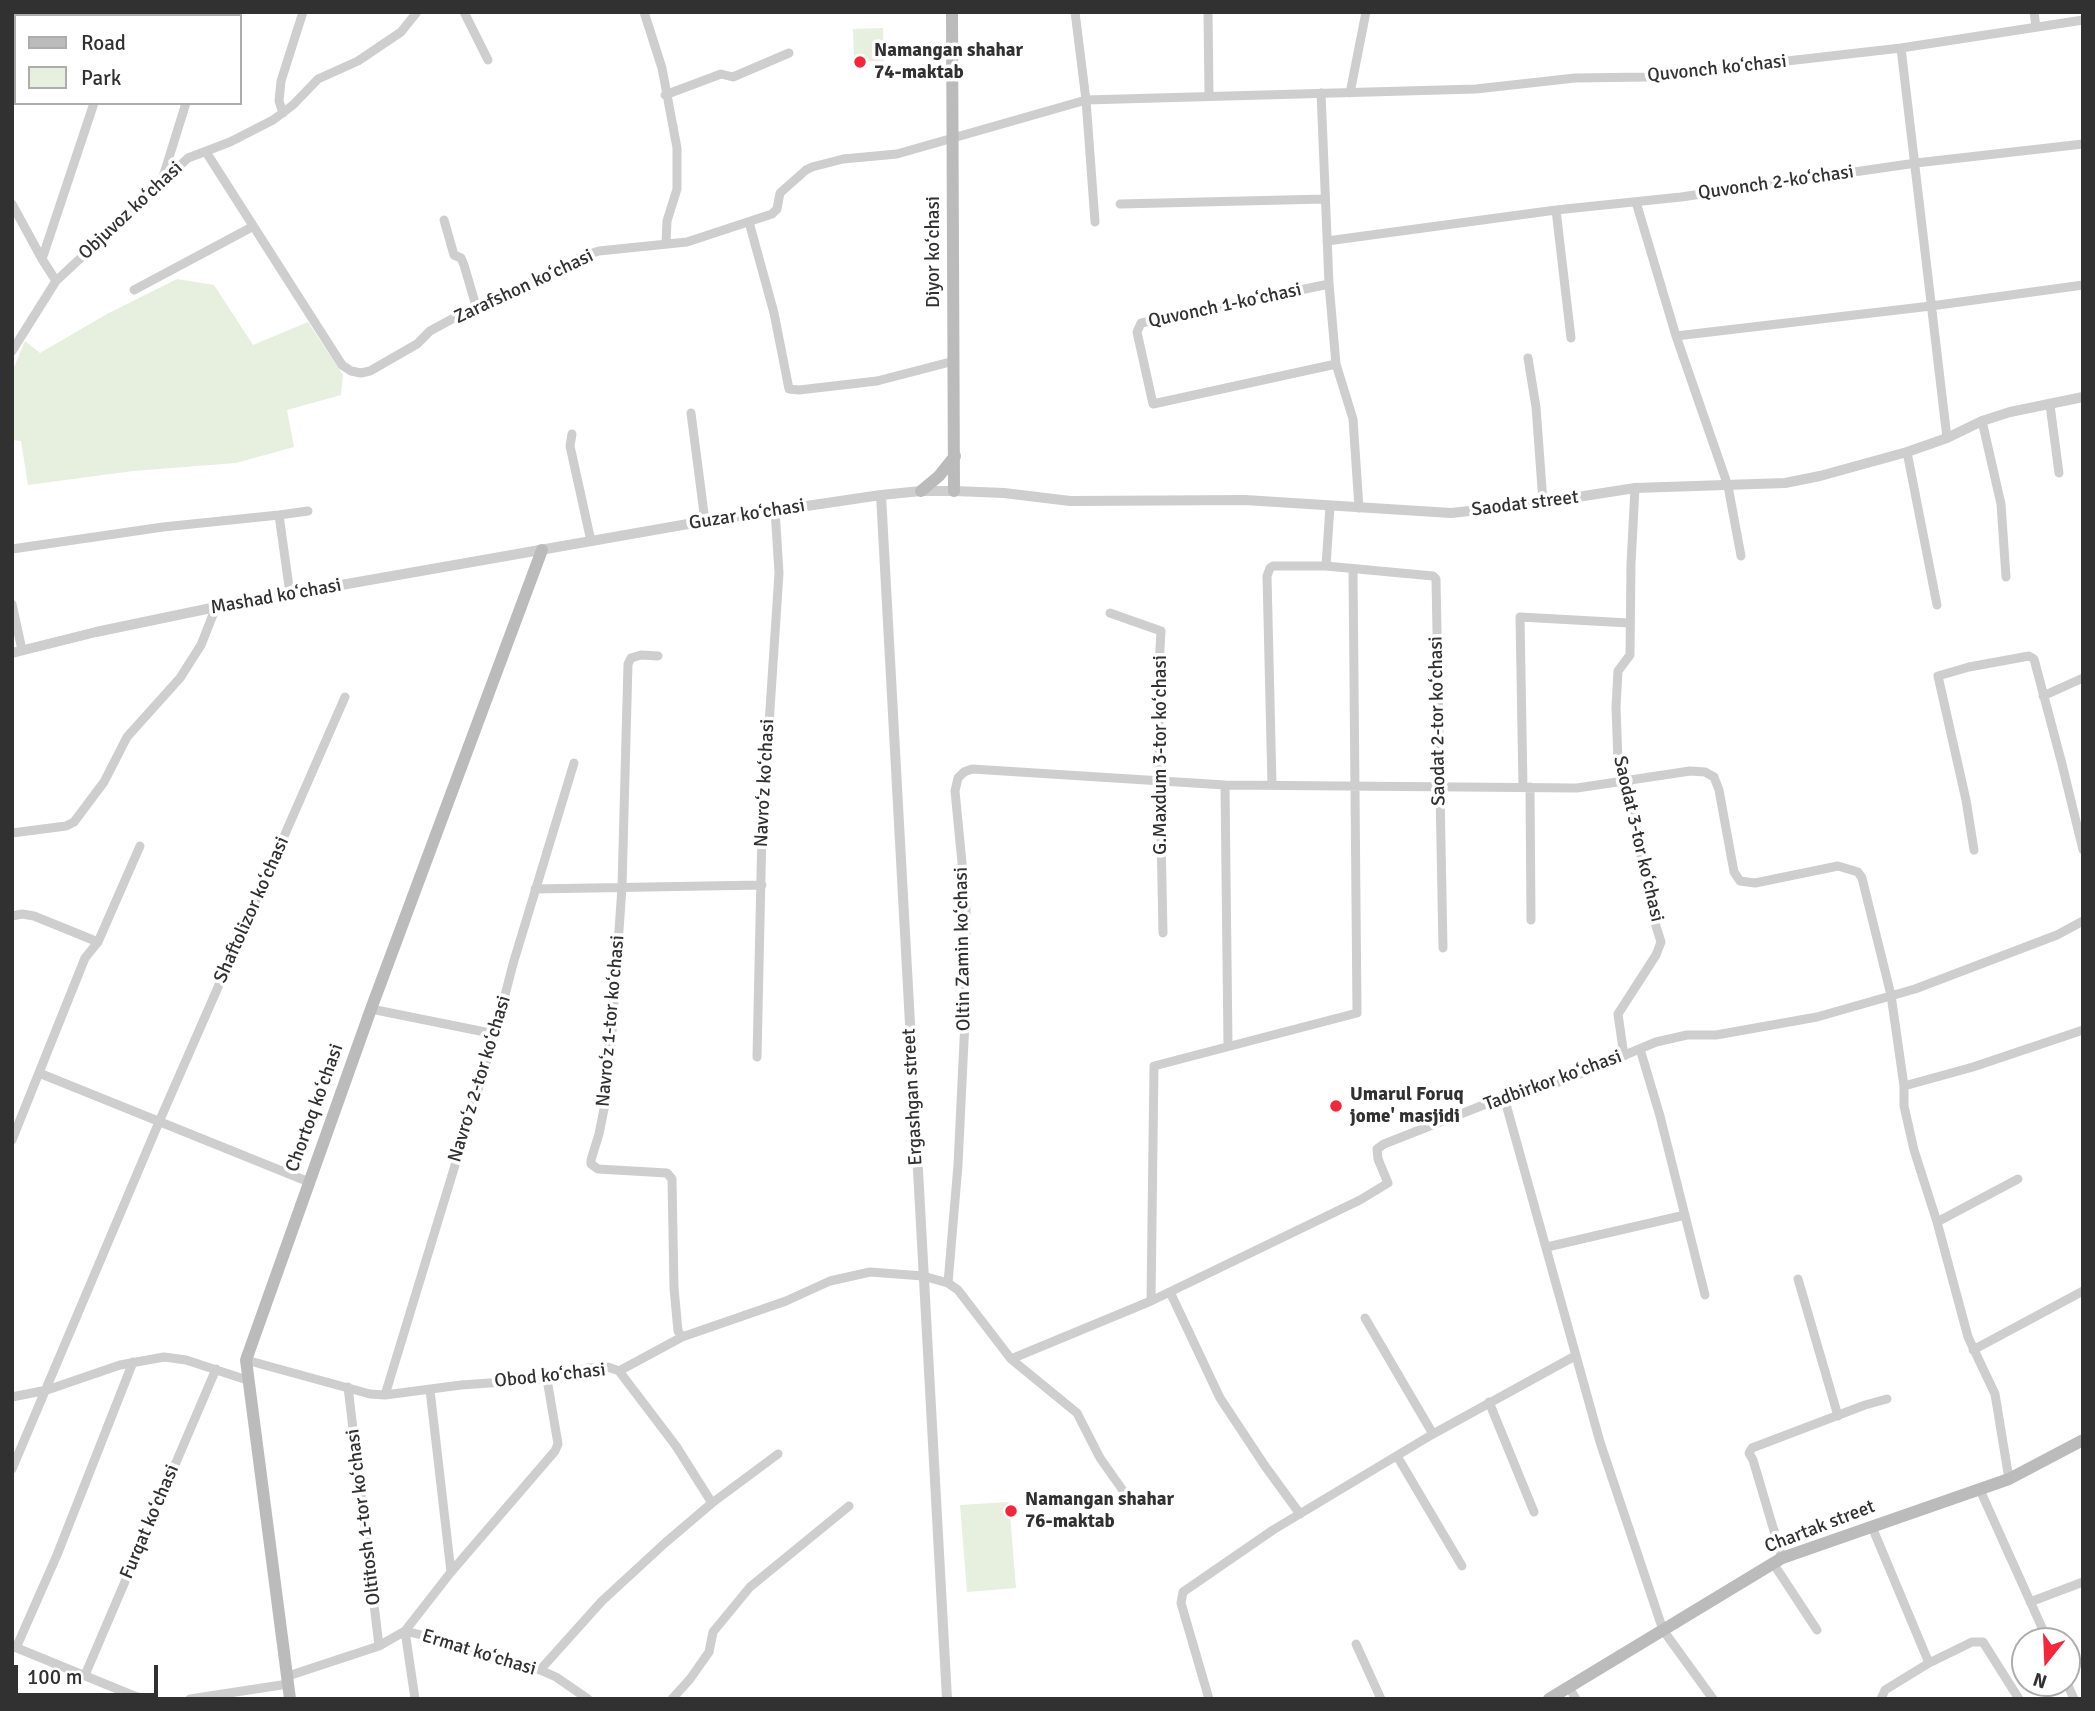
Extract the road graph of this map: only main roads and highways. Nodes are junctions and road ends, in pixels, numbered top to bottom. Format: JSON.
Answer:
{"nodes":[{"id":1,"x":951,"y":12,"type":"edge"},
{"id":2,"x":955,"y":455,"type":"junction"},
{"id":3,"x":921,"y":491,"type":"road end"},
{"id":4,"x":954,"y":491,"type":"road end"},
{"id":5,"x":542,"y":550,"type":"road end"},
{"id":6,"x":2083,"y":1440,"type":"edge"},
{"id":7,"x":290,"y":1699,"type":"edge"},
{"id":8,"x":1549,"y":1699,"type":"edge"}],
"edges":[{"from":1,"to":2,"type":"main road","name":"Diyor koʻchasi"},
{"from":2,"to":3,"type":"main road"},
{"from":2,"to":4,"type":"main road","name":"Diyor koʻchasi"},
{"from":5,"to":7,"type":"main road","name":"Chortoq koʻchasi"},
{"from":6,"to":8,"type":"main road","name":"Chartak street"}]}
